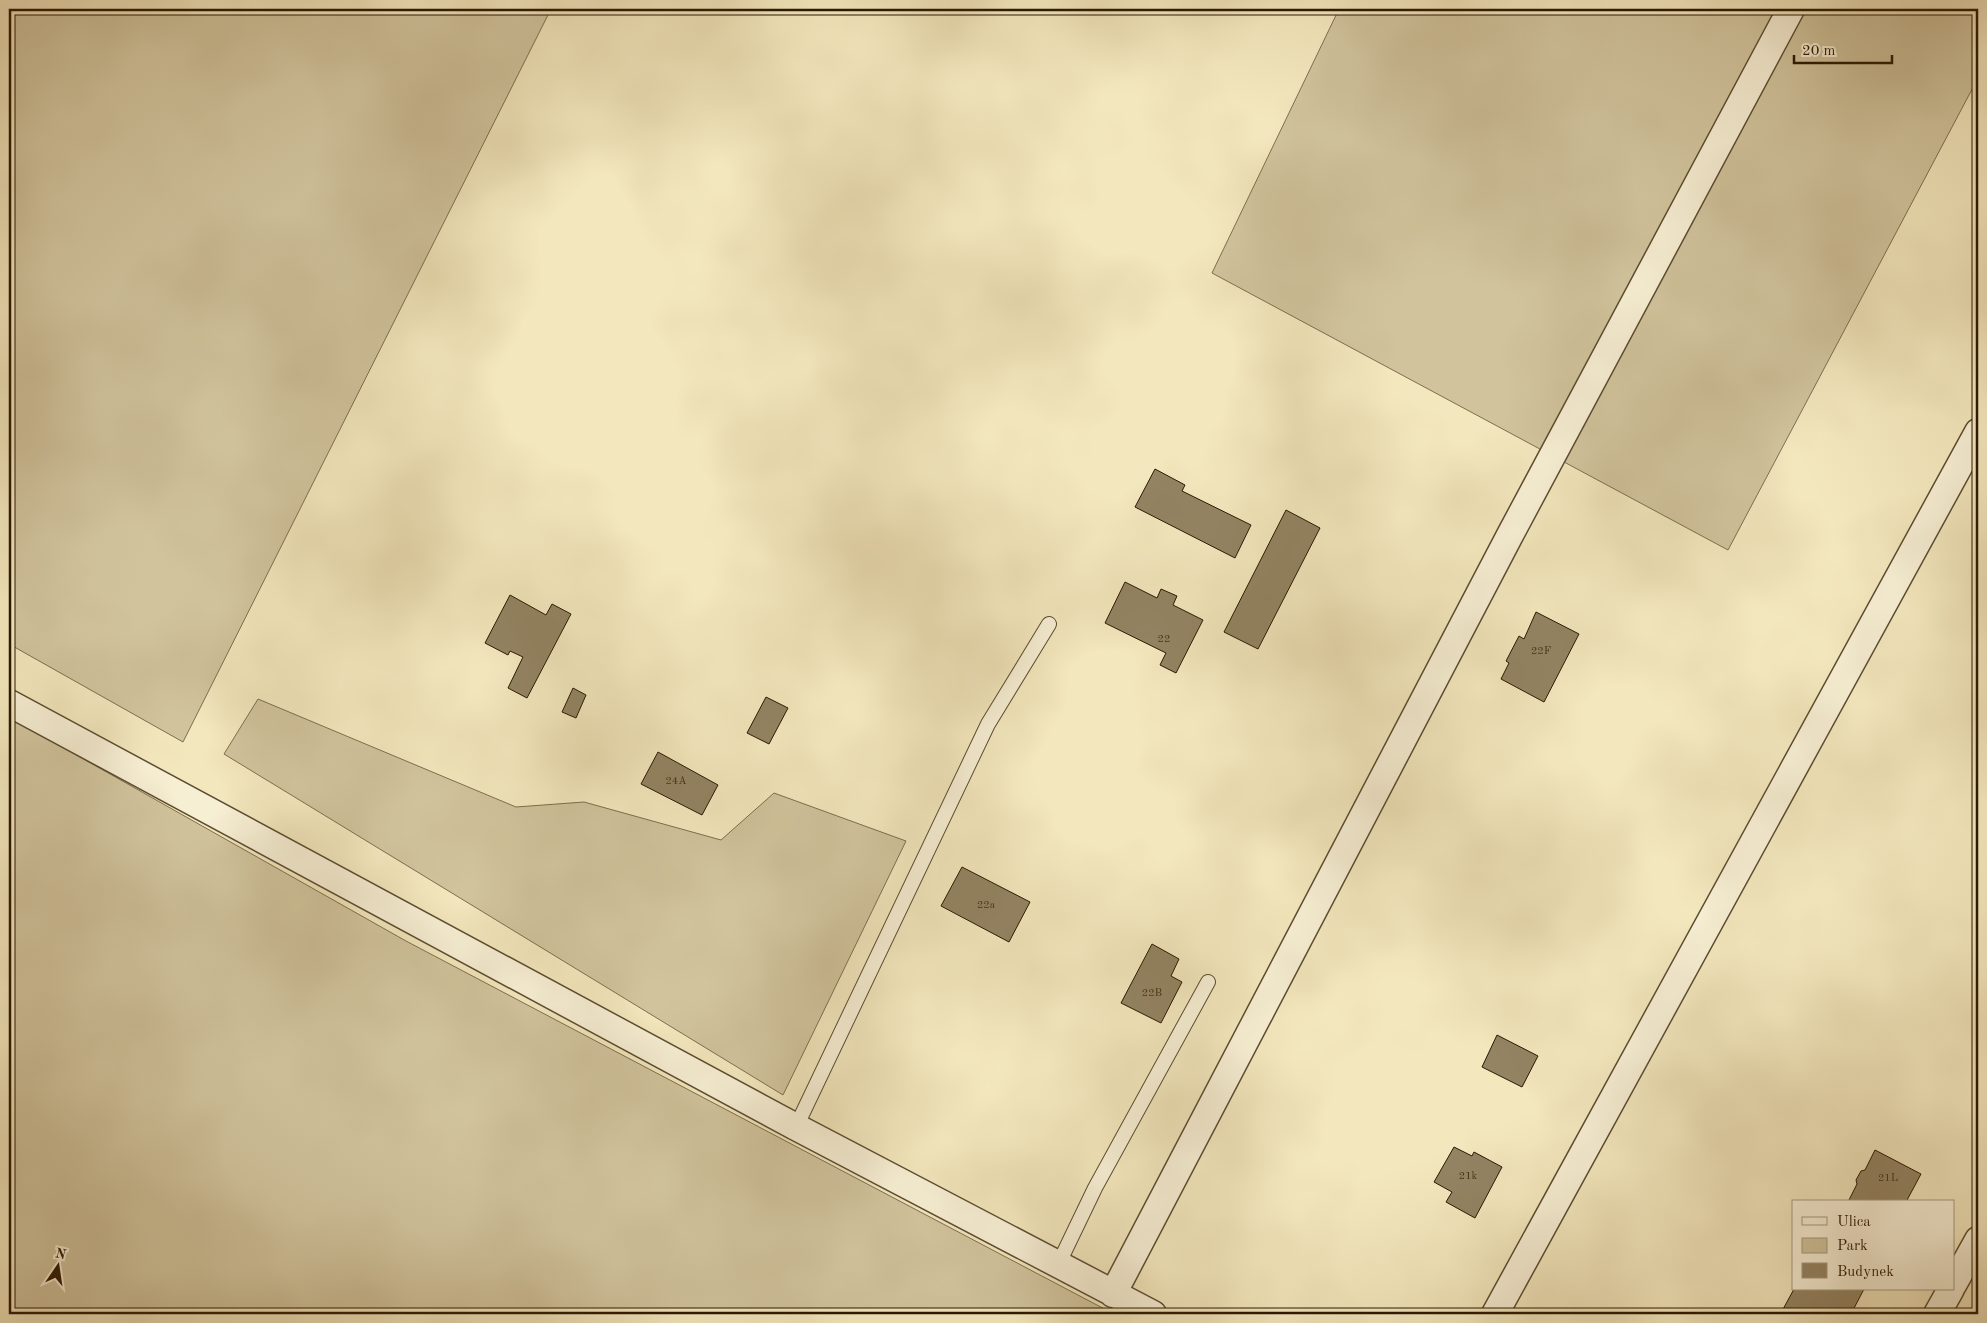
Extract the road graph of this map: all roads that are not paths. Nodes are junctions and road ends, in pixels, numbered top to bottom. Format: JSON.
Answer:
{"nodes":[{"id":1,"x":1791,"y":9,"type":"edge"},
{"id":2,"x":1978,"y":432,"type":"edge"},
{"id":3,"x":1049,"y":624,"type":"dead end"},
{"id":4,"x":9,"y":703,"type":"edge"},
{"id":5,"x":1208,"y":982,"type":"dead end"},
{"id":6,"x":796,"y":1127,"type":"junction"},
{"id":7,"x":1978,"y":1240,"type":"edge"},
{"id":8,"x":1058,"y":1266,"type":"junction"},
{"id":9,"x":1954,"y":1283,"type":"edge"},
{"id":10,"x":1950,"y":1290,"type":"edge"},
{"id":11,"x":1113,"y":1294,"type":"junction"},
{"id":12,"x":1153,"y":1314,"type":"edge"},
{"id":13,"x":1495,"y":1314,"type":"edge"},
{"id":14,"x":1937,"y":1314,"type":"edge"}],
"edges":[{"from":1,"to":11,"type":"street"},
{"from":2,"to":13,"type":"street"},
{"from":3,"to":6,"type":"lane"},
{"from":4,"to":6,"type":"street"},
{"from":5,"to":8,"type":"lane"},
{"from":6,"to":8,"type":"street"},
{"from":7,"to":9,"type":"street"},
{"from":8,"to":11,"type":"street"},
{"from":10,"to":14,"type":"street"},
{"from":11,"to":12,"type":"street"}]}
